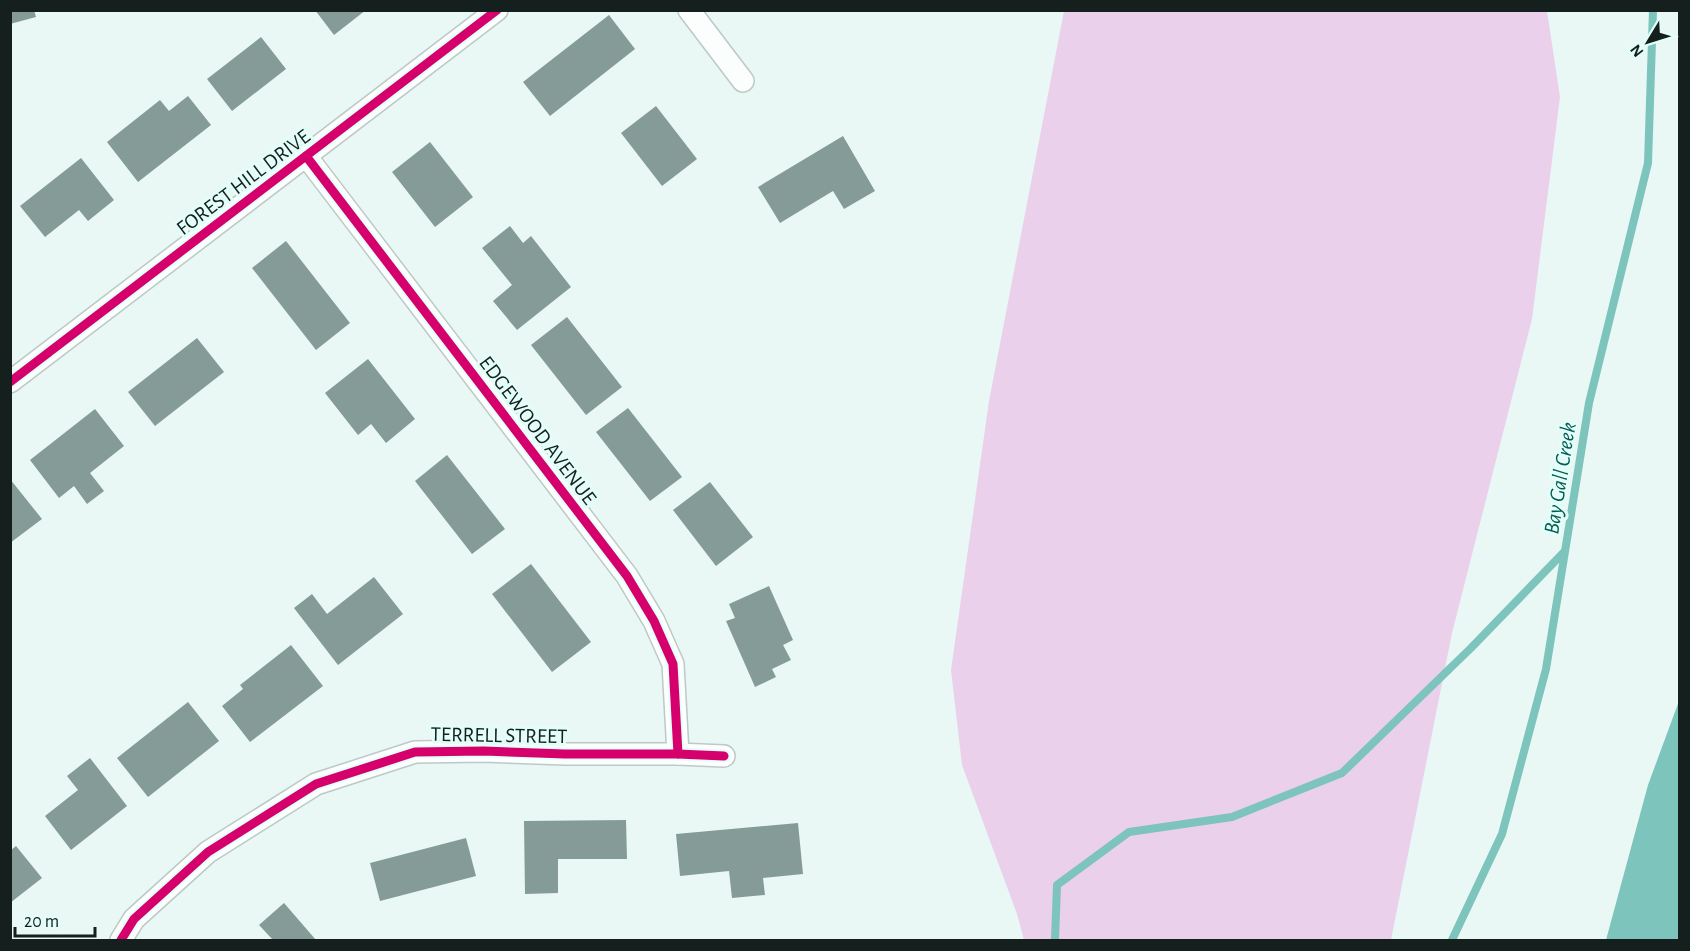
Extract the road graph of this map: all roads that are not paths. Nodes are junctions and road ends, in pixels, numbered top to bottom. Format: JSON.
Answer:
{"nodes":[{"id":1,"x":497,"y":10,"type":"edge"},
{"id":2,"x":689,"y":10,"type":"edge"},
{"id":3,"x":743,"y":81,"type":"dead end"},
{"id":4,"x":306,"y":156,"type":"junction"},
{"id":5,"x":10,"y":382,"type":"edge"},
{"id":6,"x":678,"y":754,"type":"junction"},
{"id":7,"x":724,"y":756,"type":"dead end"},
{"id":8,"x":121,"y":940,"type":"edge"}],
"edges":[{"from":1,"to":4,"type":"street","name":"FOREST HILL DRIVE"},
{"from":2,"to":3,"type":"street"},
{"from":4,"to":5,"type":"street","name":"FOREST HILL DRIVE"},
{"from":4,"to":6,"type":"street","name":"EDGEWOOD AVENUE"},
{"from":6,"to":7,"type":"street","name":"TERRELL STREET"},
{"from":6,"to":8,"type":"street","name":"TERRELL STREET"}]}
